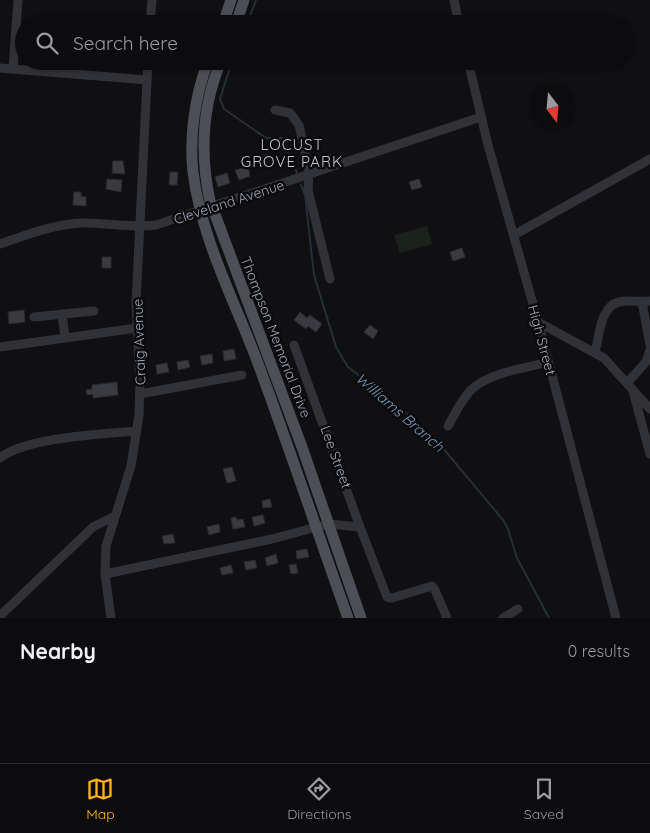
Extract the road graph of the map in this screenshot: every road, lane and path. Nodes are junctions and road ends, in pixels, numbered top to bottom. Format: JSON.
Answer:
{"nodes":[{"id":1,"x":18,"y":0,"type":"edge"},
{"id":2,"x":152,"y":0,"type":"edge"},
{"id":3,"x":231,"y":0,"type":"edge"},
{"id":4,"x":244,"y":0,"type":"edge"},
{"id":5,"x":454,"y":0,"type":"edge"},
{"id":6,"x":17,"y":15,"type":"edge"},
{"id":7,"x":151,"y":15,"type":"edge"},
{"id":8,"x":226,"y":15,"type":"edge"},
{"id":9,"x":239,"y":15,"type":"edge"},
{"id":10,"x":457,"y":15,"type":"edge"},
{"id":11,"x":15,"y":41,"type":"edge"},
{"id":12,"x":0,"y":68,"type":"edge"},
{"id":13,"x":13,"y":69,"type":"joint"},
{"id":14,"x":25,"y":70,"type":"edge"},
{"id":15,"x":148,"y":70,"type":"edge"},
{"id":16,"x":205,"y":70,"type":"edge"},
{"id":17,"x":218,"y":70,"type":"edge"},
{"id":18,"x":470,"y":70,"type":"edge"},
{"id":19,"x":147,"y":80,"type":"junction"},
{"id":20,"x":275,"y":110,"type":"dead end"},
{"id":21,"x":481,"y":117,"type":"junction"},
{"id":22,"x":650,"y":158,"type":"edge"},
{"id":23,"x":309,"y":176,"type":"junction"},
{"id":24,"x":206,"y":209,"type":"junction"},
{"id":25,"x":140,"y":227,"type":"junction"},
{"id":26,"x":514,"y":235,"type":"junction"},
{"id":27,"x":0,"y":244,"type":"edge"},
{"id":28,"x":330,"y":279,"type":"dead end"},
{"id":29,"x":646,"y":301,"type":"edge"},
{"id":30,"x":94,"y":311,"type":"dead end"},
{"id":31,"x":62,"y":314,"type":"junction"},
{"id":32,"x":34,"y":317,"type":"dead end"},
{"id":33,"x":538,"y":322,"type":"junction"},
{"id":34,"x":137,"y":328,"type":"junction"},
{"id":35,"x":65,"y":337,"type":"junction"},
{"id":36,"x":294,"y":345,"type":"dead end"},
{"id":37,"x":650,"y":345,"type":"edge"},
{"id":38,"x":0,"y":348,"type":"edge"},
{"id":39,"x":650,"y":350,"type":"edge"},
{"id":40,"x":595,"y":353,"type":"junction"},
{"id":41,"x":548,"y":362,"type":"junction"},
{"id":42,"x":242,"y":375,"type":"dead end"},
{"id":43,"x":630,"y":386,"type":"junction"},
{"id":44,"x":140,"y":394,"type":"junction"},
{"id":45,"x":650,"y":409,"type":"edge"},
{"id":46,"x":448,"y":426,"type":"dead end"},
{"id":47,"x":137,"y":431,"type":"junction"},
{"id":48,"x":650,"y":454,"type":"edge"},
{"id":49,"x":0,"y":458,"type":"edge"},
{"id":50,"x":114,"y":517,"type":"junction"},
{"id":51,"x":328,"y":524,"type":"junction"},
{"id":52,"x":360,"y":527,"type":"junction"},
{"id":53,"x":316,"y":528,"type":"junction"},
{"id":54,"x":104,"y":574,"type":"junction"},
{"id":55,"x":518,"y":609,"type":"dead end"},
{"id":56,"x":0,"y":616,"type":"edge"},
{"id":57,"x":110,"y":618,"type":"edge"},
{"id":58,"x":348,"y":618,"type":"edge"},
{"id":59,"x":362,"y":618,"type":"edge"},
{"id":60,"x":447,"y":618,"type":"edge"},
{"id":61,"x":503,"y":618,"type":"edge"},
{"id":62,"x":616,"y":618,"type":"edge"}],
"edges":[{"from":1,"to":6,"type":"street"},
{"from":2,"to":7,"type":"street"},
{"from":3,"to":8,"type":"main road"},
{"from":4,"to":9,"type":"main road"},
{"from":5,"to":10,"type":"street"},
{"from":11,"to":13,"type":"street"},
{"from":12,"to":13,"type":"street"},
{"from":14,"to":19,"type":"street"},
{"from":15,"to":19,"type":"street","name":"Craig Avenue"},
{"from":16,"to":24,"type":"main road","name":"Thompson Memorial Drive"},
{"from":17,"to":24,"type":"main road","name":"Thompson Memorial Drive"},
{"from":18,"to":21,"type":"street","name":"High Street"},
{"from":19,"to":25,"type":"street","name":"Craig Avenue"},
{"from":20,"to":23,"type":"street"},
{"from":21,"to":23,"type":"street","name":"Cleveland Avenue"},
{"from":21,"to":26,"type":"street","name":"High Street"},
{"from":22,"to":26,"type":"street"},
{"from":23,"to":24,"type":"street","name":"Cleveland Avenue"},
{"from":23,"to":28,"type":"street"},
{"from":24,"to":25,"type":"street","name":"Cleveland Avenue"},
{"from":24,"to":51,"type":"main road","name":"Thompson Memorial Drive"},
{"from":24,"to":53,"type":"main road","name":"Thompson Memorial Drive"},
{"from":25,"to":27,"type":"street","name":"Cleveland Avenue"},
{"from":25,"to":34,"type":"street","name":"Craig Avenue"},
{"from":26,"to":33,"type":"street","name":"High Street"},
{"from":29,"to":37,"type":"street"},
{"from":29,"to":40,"type":"street"},
{"from":30,"to":31,"type":"street"},
{"from":31,"to":32,"type":"street"},
{"from":31,"to":35,"type":"street"},
{"from":33,"to":40,"type":"street"},
{"from":33,"to":41,"type":"street","name":"High Street"},
{"from":34,"to":35,"type":"street"},
{"from":34,"to":44,"type":"street","name":"Craig Avenue"},
{"from":35,"to":38,"type":"street"},
{"from":36,"to":52,"type":"street","name":"Lee Street"},
{"from":39,"to":43,"type":"street"},
{"from":40,"to":43,"type":"street"},
{"from":41,"to":46,"type":"street"},
{"from":41,"to":62,"type":"street","name":"High Street"},
{"from":42,"to":44,"type":"street"},
{"from":43,"to":45,"type":"street"},
{"from":43,"to":48,"type":"street"},
{"from":44,"to":47,"type":"street","name":"Craig Avenue"},
{"from":47,"to":49,"type":"street"},
{"from":47,"to":50,"type":"street","name":"Craig Avenue"},
{"from":50,"to":54,"type":"street","name":"Craig Avenue"},
{"from":50,"to":56,"type":"street"},
{"from":51,"to":52,"type":"street"},
{"from":51,"to":53,"type":"street"},
{"from":51,"to":59,"type":"main road","name":"Thompson Memorial Drive"},
{"from":52,"to":60,"type":"street","name":"Lee Street"},
{"from":53,"to":54,"type":"street"},
{"from":53,"to":58,"type":"main road","name":"Thompson Memorial Drive"},
{"from":54,"to":57,"type":"street","name":"Craig Avenue"},
{"from":55,"to":61,"type":"street"}]}
